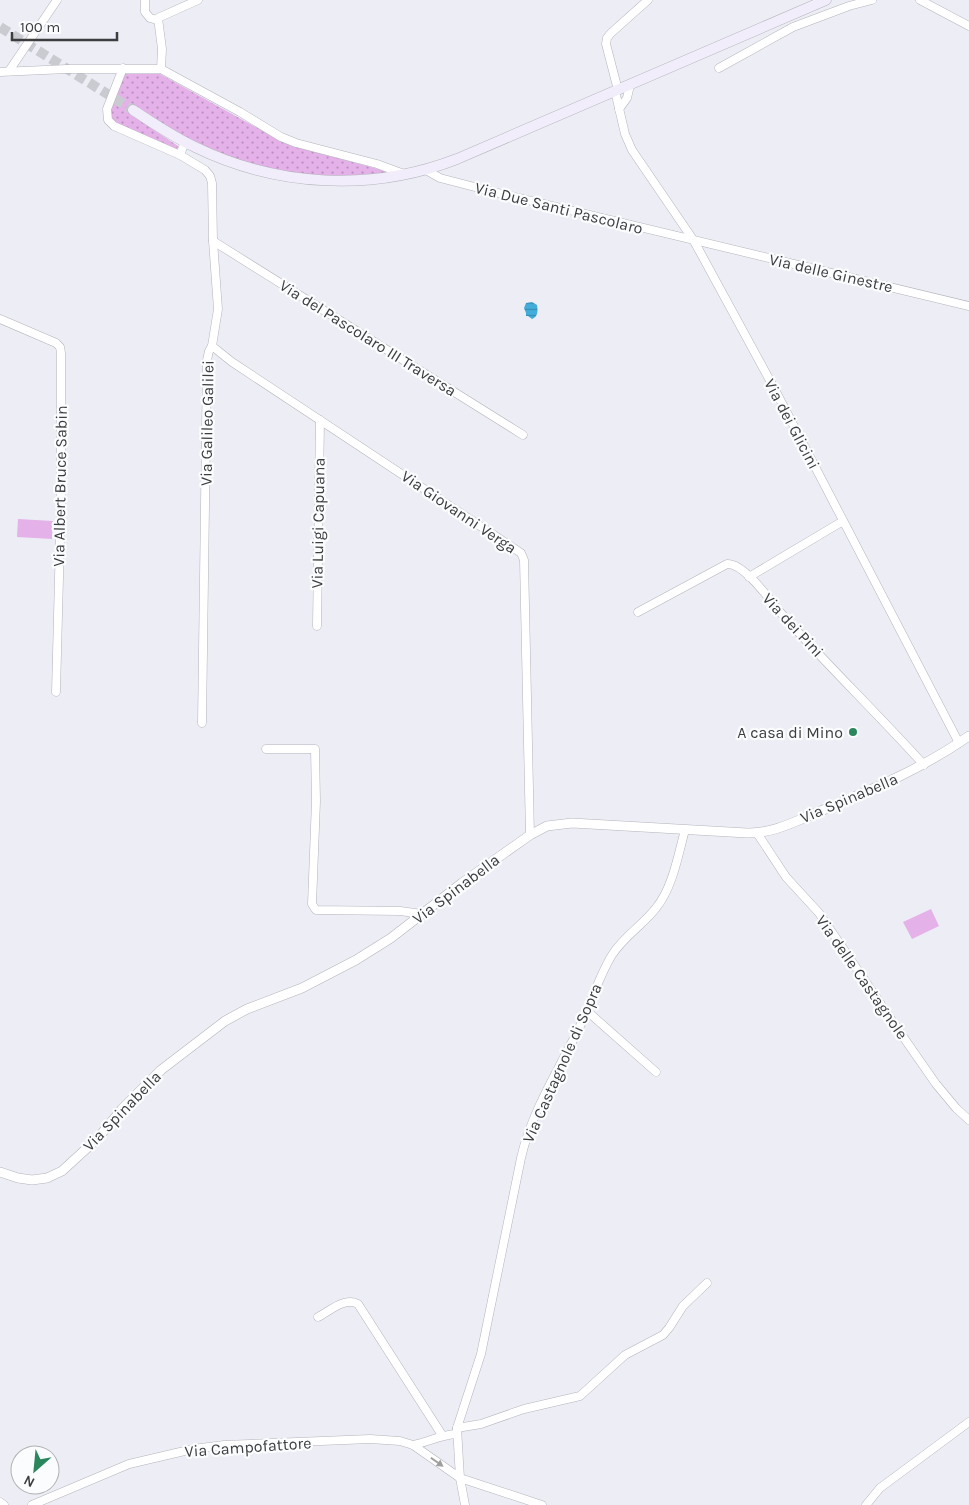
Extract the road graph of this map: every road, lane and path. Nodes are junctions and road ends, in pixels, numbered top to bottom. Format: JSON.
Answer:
{"nodes":[{"id":1,"x":57,"y":0,"type":"edge"},
{"id":2,"x":144,"y":0,"type":"edge"},
{"id":3,"x":198,"y":0,"type":"edge"},
{"id":4,"x":648,"y":0,"type":"edge"},
{"id":5,"x":826,"y":0,"type":"edge"},
{"id":6,"x":872,"y":0,"type":"edge"},
{"id":7,"x":920,"y":0,"type":"edge"},
{"id":8,"x":786,"y":18,"type":"junction"},
{"id":9,"x":157,"y":20,"type":"junction"},
{"id":10,"x":969,"y":26,"type":"edge"},
{"id":11,"x":788,"y":29,"type":"junction"},
{"id":12,"x":123,"y":68,"type":"junction"},
{"id":13,"x":161,"y":68,"type":"junction"},
{"id":14,"x":719,"y":68,"type":"dead end"},
{"id":15,"x":9,"y":71,"type":"junction"},
{"id":16,"x":0,"y":72,"type":"edge"},
{"id":17,"x":630,"y":85,"type":"junction"},
{"id":18,"x":616,"y":91,"type":"junction"},
{"id":19,"x":619,"y":109,"type":"junction"},
{"id":20,"x":133,"y":110,"type":"tunnel mouth"},
{"id":21,"x":185,"y":142,"type":"junction"},
{"id":22,"x":180,"y":155,"type":"junction"},
{"id":23,"x":426,"y":170,"type":"junction"},
{"id":24,"x":406,"y":175,"type":"junction"},
{"id":25,"x":213,"y":241,"type":"junction"},
{"id":26,"x":694,"y":241,"type":"junction"},
{"id":27,"x":969,"y":306,"type":"edge"},
{"id":28,"x":0,"y":319,"type":"edge"},
{"id":29,"x":212,"y":346,"type":"junction"},
{"id":30,"x":320,"y":420,"type":"junction"},
{"id":31,"x":523,"y":435,"type":"dead end"},
{"id":32,"x":843,"y":521,"type":"junction"},
{"id":33,"x":749,"y":577,"type":"junction"},
{"id":34,"x":638,"y":612,"type":"dead end"},
{"id":35,"x":317,"y":626,"type":"dead end"},
{"id":36,"x":56,"y":692,"type":"dead end"},
{"id":37,"x":202,"y":724,"type":"dead end"},
{"id":38,"x":969,"y":737,"type":"edge"},
{"id":39,"x":959,"y":743,"type":"junction"},
{"id":40,"x":266,"y":749,"type":"dead end"},
{"id":41,"x":924,"y":765,"type":"junction"},
{"id":42,"x":685,"y":830,"type":"junction"},
{"id":43,"x":757,"y":833,"type":"junction"},
{"id":44,"x":530,"y":835,"type":"junction"},
{"id":45,"x":422,"y":914,"type":"junction"},
{"id":46,"x":587,"y":1011,"type":"junction"},
{"id":47,"x":656,"y":1072,"type":"dead end"},
{"id":48,"x":969,"y":1120,"type":"edge"},
{"id":49,"x":0,"y":1172,"type":"edge"},
{"id":50,"x":707,"y":1283,"type":"dead end"},
{"id":51,"x":318,"y":1317,"type":"dead end"},
{"id":52,"x":969,"y":1422,"type":"edge"},
{"id":53,"x":456,"y":1431,"type":"junction"},
{"id":54,"x":442,"y":1435,"type":"junction"},
{"id":55,"x":414,"y":1445,"type":"junction"},
{"id":56,"x":460,"y":1478,"type":"junction"},
{"id":57,"x":0,"y":1502,"type":"edge"},
{"id":58,"x":4,"y":1505,"type":"edge"},
{"id":59,"x":32,"y":1505,"type":"edge"},
{"id":60,"x":465,"y":1505,"type":"edge"},
{"id":61,"x":542,"y":1505,"type":"edge"},
{"id":62,"x":866,"y":1505,"type":"edge"}],
"edges":[{"from":1,"to":15,"type":"street"},
{"from":2,"to":9,"type":"street"},
{"from":3,"to":9,"type":"street"},
{"from":4,"to":18,"type":"street","name":"Via dei Glicini"},
{"from":5,"to":8,"type":"main road"},
{"from":6,"to":11,"type":"street"},
{"from":7,"to":10,"type":"street"},
{"from":8,"to":11,"type":"street"},
{"from":8,"to":17,"type":"main road"},
{"from":9,"to":13,"type":"street"},
{"from":11,"to":14,"type":"street"},
{"from":12,"to":13,"type":"street"},
{"from":12,"to":15,"type":"street"},
{"from":12,"to":22,"type":"street"},
{"from":13,"to":24,"type":"street"},
{"from":15,"to":16,"type":"street"},
{"from":17,"to":18,"type":"main road"},
{"from":17,"to":19,"type":"street"},
{"from":18,"to":19,"type":"street","name":"Via dei Glicini"},
{"from":18,"to":23,"type":"main road"},
{"from":19,"to":26,"type":"street","name":"Via dei Glicini"},
{"from":20,"to":21,"type":"main road"},
{"from":21,"to":22,"type":"street"},
{"from":21,"to":24,"type":"main road"},
{"from":22,"to":25,"type":"street","name":"Via Galileo Galilei"},
{"from":23,"to":24,"type":"main road"},
{"from":23,"to":26,"type":"street","name":"Via Due Santi Pascolaro"},
{"from":25,"to":29,"type":"street","name":"Via Galileo Galilei"},
{"from":25,"to":31,"type":"street","name":"Via del Pascolaro III Traversa"},
{"from":26,"to":27,"type":"street","name":"Via delle Ginestre"},
{"from":26,"to":32,"type":"street","name":"Via dei Glicini"},
{"from":28,"to":36,"type":"street","name":"Via Albert Bruce Sabin"},
{"from":29,"to":30,"type":"street","name":"Via Giovanni Verga"},
{"from":29,"to":37,"type":"street","name":"Via Galileo Galilei"},
{"from":30,"to":35,"type":"street","name":"Via Luigi Capuana"},
{"from":30,"to":44,"type":"street","name":"Via Giovanni Verga"},
{"from":32,"to":33,"type":"street"},
{"from":32,"to":39,"type":"street","name":"Via dei Glicini"},
{"from":33,"to":34,"type":"street","name":"Via dei Pini"},
{"from":33,"to":41,"type":"street","name":"Via dei Pini"},
{"from":38,"to":39,"type":"street","name":"Via Spinabella"},
{"from":39,"to":41,"type":"street","name":"Via Spinabella"},
{"from":40,"to":45,"type":"street"},
{"from":41,"to":43,"type":"street","name":"Via Spinabella"},
{"from":42,"to":43,"type":"street","name":"Via Spinabella"},
{"from":42,"to":44,"type":"street","name":"Via Spinabella"},
{"from":42,"to":46,"type":"street","name":"Via Castagnole di Sopra"},
{"from":43,"to":48,"type":"street","name":"Via delle Castagnole"},
{"from":44,"to":45,"type":"street","name":"Via Spinabella"},
{"from":45,"to":49,"type":"street","name":"Via Spinabella"},
{"from":46,"to":47,"type":"street"},
{"from":46,"to":53,"type":"street","name":"Via Castagnole di Sopra"},
{"from":50,"to":53,"type":"street","name":"Via Campofattore"},
{"from":51,"to":54,"type":"street"},
{"from":52,"to":62,"type":"street"},
{"from":53,"to":54,"type":"street","name":"Via Campofattore"},
{"from":53,"to":56,"type":"street"},
{"from":54,"to":55,"type":"street","name":"Via Campofattore"},
{"from":55,"to":56,"type":"street","name":"Via Campofattore","one_way":true},
{"from":55,"to":59,"type":"street","name":"Via Campofattore"},
{"from":56,"to":60,"type":"street"},
{"from":56,"to":61,"type":"street","name":"Via Campofattore"},
{"from":57,"to":58,"type":"street"}]}
